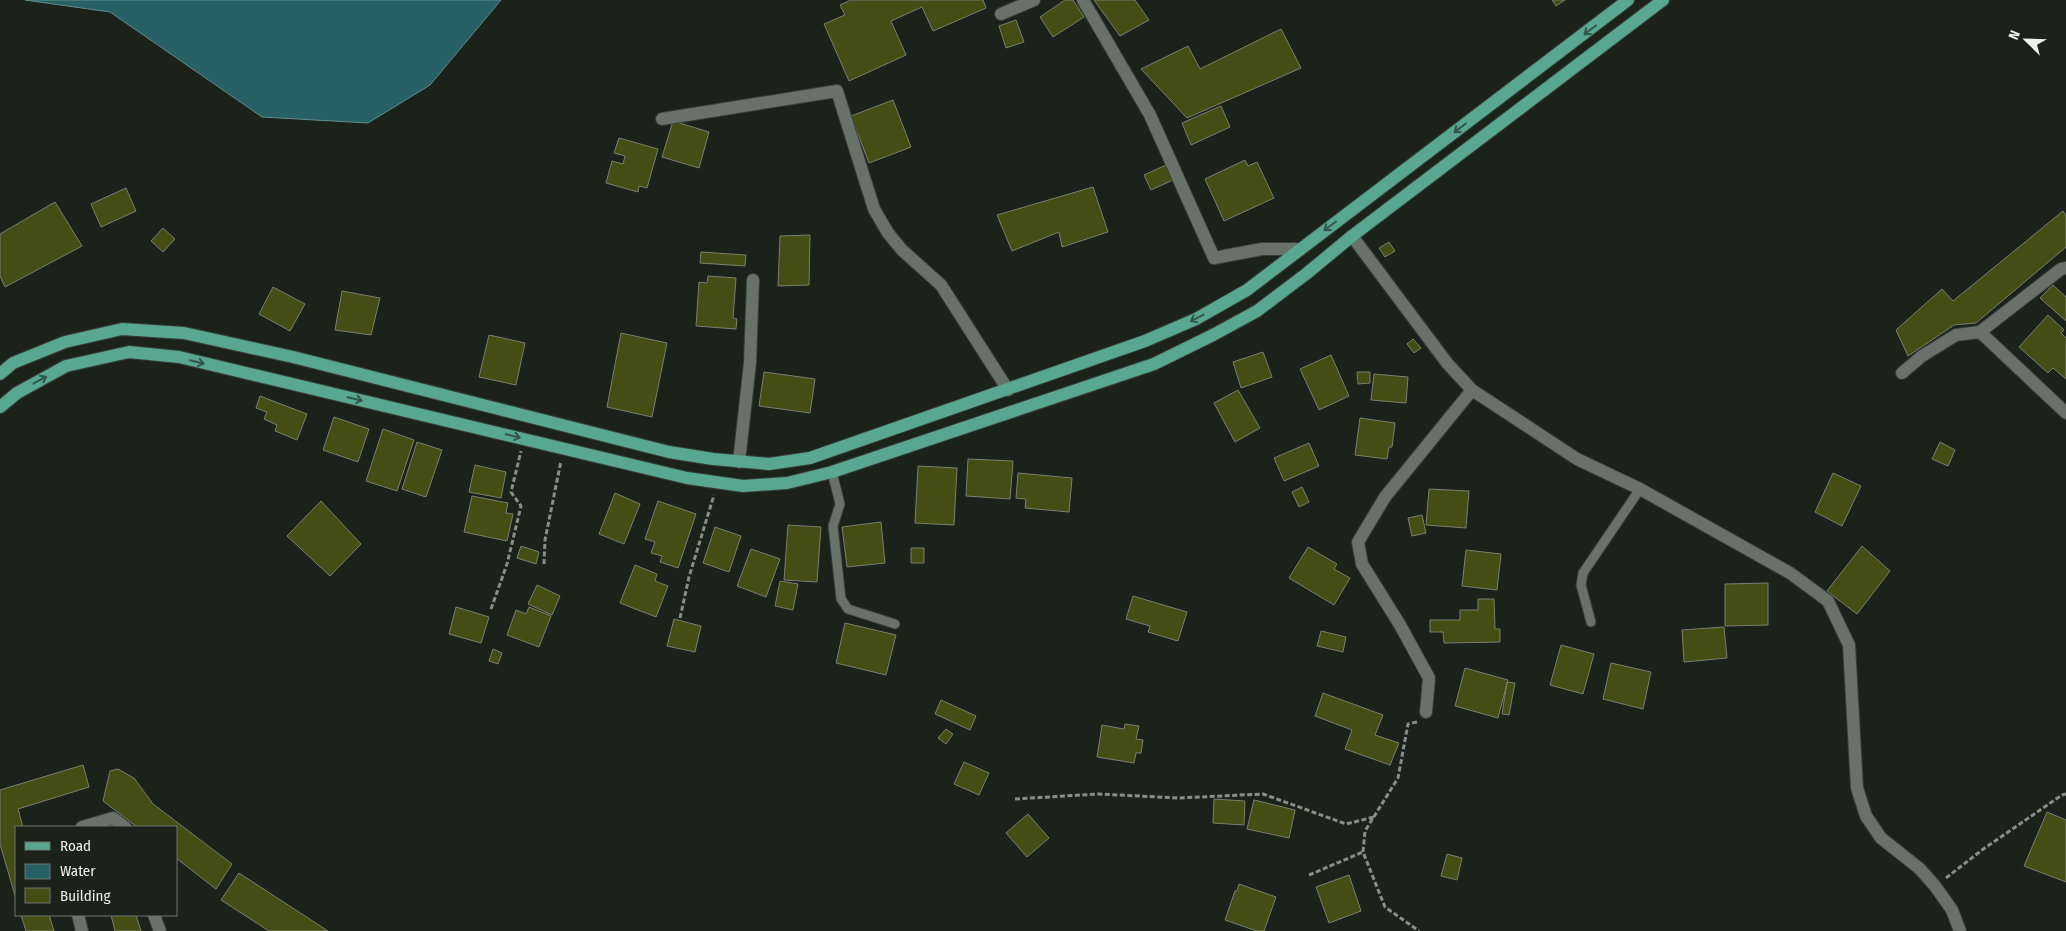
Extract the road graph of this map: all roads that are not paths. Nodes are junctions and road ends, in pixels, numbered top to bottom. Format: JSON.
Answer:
{"nodes":[{"id":1,"x":1034,"y":0,"type":"edge"},
{"id":2,"x":1083,"y":0,"type":"edge"},
{"id":3,"x":1628,"y":0,"type":"edge"},
{"id":4,"x":1663,"y":0,"type":"edge"},
{"id":5,"x":1001,"y":14,"type":"dead end"},
{"id":6,"x":662,"y":119,"type":"dead end"},
{"id":7,"x":1352,"y":236,"type":"junction"},
{"id":8,"x":1299,"y":249,"type":"junction"},
{"id":9,"x":2066,"y":268,"type":"edge"},
{"id":10,"x":753,"y":280,"type":"dead end"},
{"id":11,"x":1980,"y":332,"type":"junction"},
{"id":12,"x":1902,"y":373,"type":"dead end"},
{"id":13,"x":0,"y":374,"type":"edge"},
{"id":14,"x":1008,"y":390,"type":"junction"},
{"id":15,"x":1472,"y":390,"type":"junction"},
{"id":16,"x":0,"y":407,"type":"edge"},
{"id":17,"x":2066,"y":413,"type":"edge"},
{"id":18,"x":739,"y":462,"type":"junction"},
{"id":19,"x":832,"y":472,"type":"junction"},
{"id":20,"x":1640,"y":489,"type":"junction"},
{"id":21,"x":1591,"y":622,"type":"dead end"},
{"id":22,"x":895,"y":624,"type":"dead end"},
{"id":23,"x":1426,"y":712,"type":"road end"},
{"id":24,"x":85,"y":826,"type":"edge"},
{"id":25,"x":124,"y":826,"type":"edge"},
{"id":26,"x":78,"y":916,"type":"edge"},
{"id":27,"x":154,"y":916,"type":"edge"},
{"id":28,"x":82,"y":931,"type":"edge"},
{"id":29,"x":160,"y":931,"type":"edge"},
{"id":30,"x":1960,"y":931,"type":"edge"}],
"edges":[{"from":1,"to":5,"type":"street"},
{"from":2,"to":8,"type":"street"},
{"from":3,"to":8,"type":"main road","one_way":true},
{"from":4,"to":7,"type":"main road"},
{"from":6,"to":14,"type":"street"},
{"from":7,"to":15,"type":"street"},
{"from":7,"to":19,"type":"main road"},
{"from":8,"to":14,"type":"main road","one_way":true},
{"from":9,"to":11,"type":"street"},
{"from":10,"to":18,"type":"street"},
{"from":11,"to":12,"type":"street"},
{"from":11,"to":17,"type":"street"},
{"from":13,"to":18,"type":"main road"},
{"from":14,"to":18,"type":"main road"},
{"from":15,"to":20,"type":"street"},
{"from":15,"to":23,"type":"street"},
{"from":16,"to":19,"type":"main road","one_way":true},
{"from":19,"to":22,"type":"lane"},
{"from":20,"to":21,"type":"lane"},
{"from":20,"to":30,"type":"street"},
{"from":24,"to":25,"type":"street"},
{"from":26,"to":28,"type":"street"},
{"from":27,"to":29,"type":"street"}]}
